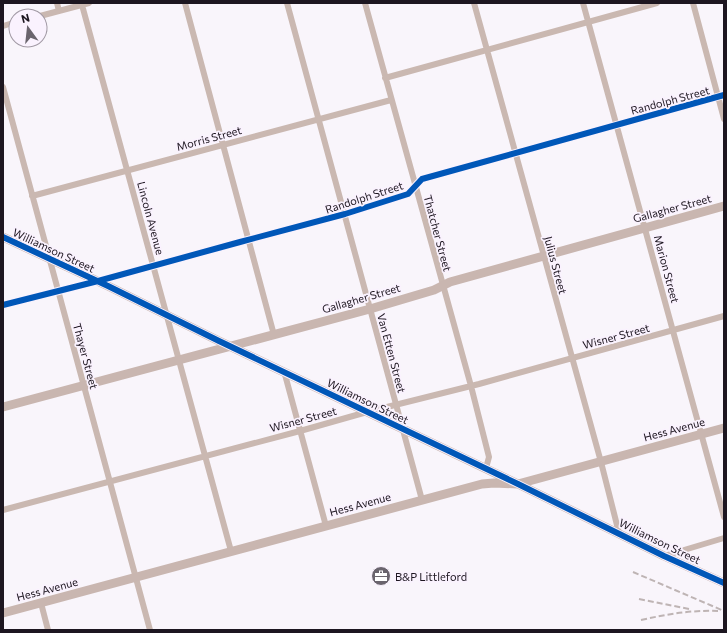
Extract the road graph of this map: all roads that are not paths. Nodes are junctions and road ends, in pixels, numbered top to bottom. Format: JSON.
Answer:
{"nodes":[{"id":1,"x":57,"y":3,"type":"edge"},
{"id":2,"x":89,"y":3,"type":"edge"},
{"id":3,"x":185,"y":3,"type":"edge"},
{"id":4,"x":287,"y":3,"type":"edge"},
{"id":5,"x":365,"y":3,"type":"edge"},
{"id":6,"x":474,"y":3,"type":"edge"},
{"id":7,"x":584,"y":3,"type":"edge"},
{"id":8,"x":658,"y":3,"type":"edge"},
{"id":9,"x":693,"y":3,"type":"edge"},
{"id":10,"x":82,"y":5,"type":"junction"},
{"id":11,"x":59,"y":11,"type":"junction"},
{"id":12,"x":48,"y":14,"type":"edge"},
{"id":13,"x":589,"y":22,"type":"junction"},
{"id":14,"x":487,"y":50,"type":"junction"},
{"id":15,"x":385,"y":78,"type":"junction"},
{"id":16,"x":3,"y":87,"type":"edge"},
{"id":17,"x":721,"y":96,"type":"edge"},
{"id":18,"x":391,"y":100,"type":"junction"},
{"id":19,"x":724,"y":119,"type":"edge"},
{"id":20,"x":319,"y":120,"type":"junction"},
{"id":21,"x":616,"y":125,"type":"junction"},
{"id":22,"x":223,"y":145,"type":"junction"},
{"id":23,"x":515,"y":152,"type":"junction"},
{"id":24,"x":128,"y":170,"type":"junction"},
{"id":25,"x":415,"y":187,"type":"junction"},
{"id":26,"x":32,"y":196,"type":"junction"},
{"id":27,"x":724,"y":206,"type":"edge"},
{"id":28,"x":345,"y":214,"type":"junction"},
{"id":29,"x":645,"y":228,"type":"junction"},
{"id":30,"x":3,"y":237,"type":"edge"},
{"id":31,"x":248,"y":239,"type":"junction"},
{"id":32,"x":544,"y":256,"type":"junction"},
{"id":33,"x":50,"y":259,"type":"junction"},
{"id":34,"x":153,"y":266,"type":"junction"},
{"id":35,"x":98,"y":282,"type":"junction"},
{"id":36,"x":442,"y":287,"type":"junction"},
{"id":37,"x":58,"y":291,"type":"junction"},
{"id":38,"x":3,"y":305,"type":"edge"},
{"id":39,"x":370,"y":309,"type":"junction"},
{"id":40,"x":167,"y":315,"type":"junction"},
{"id":41,"x":724,"y":316,"type":"edge"},
{"id":42,"x":673,"y":331,"type":"junction"},
{"id":43,"x":274,"y":335,"type":"junction"},
{"id":44,"x":232,"y":347,"type":"junction"},
{"id":45,"x":572,"y":359,"type":"junction"},
{"id":46,"x":179,"y":360,"type":"junction"},
{"id":47,"x":284,"y":371,"type":"junction"},
{"id":48,"x":471,"y":386,"type":"junction"},
{"id":49,"x":84,"y":387,"type":"junction"},
{"id":50,"x":396,"y":404,"type":"junction"},
{"id":51,"x":3,"y":407,"type":"edge"},
{"id":52,"x":367,"y":412,"type":"junction"},
{"id":53,"x":724,"y":428,"type":"edge"},
{"id":54,"x":403,"y":429,"type":"junction"},
{"id":55,"x":300,"y":431,"type":"junction"},
{"id":56,"x":702,"y":434,"type":"junction"},
{"id":57,"x":205,"y":456,"type":"junction"},
{"id":58,"x":601,"y":462,"type":"junction"},
{"id":59,"x":486,"y":468,"type":"junction"},
{"id":60,"x":110,"y":482,"type":"junction"},
{"id":61,"x":518,"y":484,"type":"junction"},
{"id":62,"x":422,"y":500,"type":"junction"},
{"id":63,"x":3,"y":510,"type":"edge"},
{"id":64,"x":724,"y":517,"type":"edge"},
{"id":65,"x":326,"y":526,"type":"junction"},
{"id":66,"x":619,"y":532,"type":"junction"},
{"id":67,"x":724,"y":538,"type":"edge"},
{"id":68,"x":231,"y":551,"type":"junction"},
{"id":69,"x":664,"y":556,"type":"junction"},
{"id":70,"x":136,"y":577,"type":"junction"},
{"id":71,"x":724,"y":583,"type":"edge"},
{"id":72,"x":41,"y":603,"type":"junction"},
{"id":73,"x":3,"y":613,"type":"edge"},
{"id":74,"x":48,"y":630,"type":"edge"},
{"id":75,"x":150,"y":630,"type":"edge"}],
"edges":[{"from":1,"to":11,"type":"street"},
{"from":2,"to":10,"type":"street"},
{"from":3,"to":22,"type":"street"},
{"from":4,"to":20,"type":"street","name":"Van Etten Street"},
{"from":5,"to":15,"type":"street","name":"Thatcher Street"},
{"from":6,"to":14,"type":"street","name":"Julius Street"},
{"from":7,"to":13,"type":"street","name":"Marion Street"},
{"from":8,"to":13,"type":"street"},
{"from":9,"to":17,"type":"street"},
{"from":10,"to":11,"type":"street"},
{"from":10,"to":24,"type":"street","name":"Lincoln Avenue"},
{"from":11,"to":12,"type":"street"},
{"from":13,"to":14,"type":"street"},
{"from":13,"to":21,"type":"street","name":"Marion Street"},
{"from":14,"to":15,"type":"street"},
{"from":14,"to":23,"type":"street","name":"Julius Street"},
{"from":15,"to":18,"type":"street","name":"Thatcher Street"},
{"from":16,"to":26,"type":"street","name":"Thayer Street"},
{"from":17,"to":19,"type":"street"},
{"from":17,"to":21,"type":"street","name":"Randolph Street"},
{"from":18,"to":20,"type":"street","name":"Morris Street"},
{"from":18,"to":25,"type":"street","name":"Thatcher Street"},
{"from":20,"to":22,"type":"street","name":"Morris Street"},
{"from":20,"to":28,"type":"street","name":"Van Etten Street"},
{"from":21,"to":23,"type":"street","name":"Randolph Street"},
{"from":21,"to":29,"type":"street","name":"Marion Street"},
{"from":22,"to":24,"type":"street","name":"Morris Street"},
{"from":22,"to":31,"type":"street"},
{"from":23,"to":25,"type":"street","name":"Randolph Street"},
{"from":23,"to":32,"type":"street","name":"Julius Street"},
{"from":24,"to":26,"type":"street","name":"Morris Street"},
{"from":24,"to":34,"type":"street","name":"Lincoln Avenue"},
{"from":25,"to":28,"type":"street","name":"Randolph Street"},
{"from":25,"to":36,"type":"street","name":"Thatcher Street"},
{"from":26,"to":33,"type":"street","name":"Thayer Street"},
{"from":27,"to":29,"type":"street","name":"Gallagher Street"},
{"from":28,"to":31,"type":"street","name":"Randolph Street"},
{"from":28,"to":39,"type":"street","name":"Van Etten Street"},
{"from":29,"to":32,"type":"street","name":"Gallagher Street"},
{"from":29,"to":42,"type":"street","name":"Marion Street"},
{"from":30,"to":33,"type":"street","name":"Williamson Street"},
{"from":31,"to":34,"type":"street","name":"Randolph Street"},
{"from":31,"to":43,"type":"street"},
{"from":32,"to":36,"type":"street","name":"Gallagher Street"},
{"from":32,"to":45,"type":"street","name":"Julius Street"},
{"from":33,"to":35,"type":"street","name":"Williamson Street"},
{"from":33,"to":37,"type":"street","name":"Thayer Street"},
{"from":34,"to":35,"type":"street","name":"Randolph Street"},
{"from":34,"to":40,"type":"street","name":"Lincoln Avenue"},
{"from":35,"to":37,"type":"street","name":"Randolph Street"},
{"from":35,"to":40,"type":"street","name":"Williamson Street"},
{"from":36,"to":39,"type":"street","name":"Gallagher Street"},
{"from":36,"to":48,"type":"street","name":"Thatcher Street"},
{"from":37,"to":38,"type":"street","name":"Randolph Street"},
{"from":37,"to":49,"type":"street","name":"Thayer Street"},
{"from":39,"to":43,"type":"street","name":"Gallagher Street"},
{"from":39,"to":50,"type":"street","name":"Van Etten Street"},
{"from":40,"to":44,"type":"street","name":"Williamson Street"},
{"from":40,"to":46,"type":"street","name":"Lincoln Avenue"},
{"from":41,"to":42,"type":"street","name":"Wisner Street"},
{"from":42,"to":45,"type":"street","name":"Wisner Street"},
{"from":42,"to":56,"type":"street","name":"Marion Street"},
{"from":43,"to":44,"type":"street","name":"Gallagher Street"},
{"from":44,"to":46,"type":"street","name":"Gallagher Street"},
{"from":44,"to":47,"type":"street","name":"Williamson Street"},
{"from":45,"to":48,"type":"street","name":"Wisner Street"},
{"from":45,"to":58,"type":"street","name":"Julius Street"},
{"from":46,"to":49,"type":"street","name":"Gallagher Street"},
{"from":46,"to":57,"type":"street","name":"Lincoln Avenue"},
{"from":47,"to":52,"type":"street","name":"Williamson Street"},
{"from":47,"to":55,"type":"street"},
{"from":48,"to":50,"type":"street","name":"Wisner Street"},
{"from":48,"to":59,"type":"street","name":"Thatcher Street"},
{"from":49,"to":51,"type":"street","name":"Gallagher Street"},
{"from":49,"to":60,"type":"street","name":"Thayer Street"},
{"from":50,"to":52,"type":"street","name":"Wisner Street"},
{"from":50,"to":54,"type":"street","name":"Van Etten Street"},
{"from":52,"to":54,"type":"street","name":"Williamson Street"},
{"from":52,"to":55,"type":"street","name":"Wisner Street"},
{"from":53,"to":56,"type":"street","name":"Hess Avenue"},
{"from":54,"to":59,"type":"street","name":"Williamson Street"},
{"from":54,"to":62,"type":"street","name":"Van Etten Street"},
{"from":55,"to":57,"type":"street","name":"Wisner Street"},
{"from":55,"to":65,"type":"street"},
{"from":56,"to":58,"type":"street","name":"Hess Avenue"},
{"from":56,"to":64,"type":"street","name":"Marion Street"},
{"from":57,"to":60,"type":"street","name":"Wisner Street"},
{"from":57,"to":68,"type":"street","name":"Lincoln Avenue"},
{"from":58,"to":61,"type":"street","name":"Hess Avenue"},
{"from":58,"to":66,"type":"street","name":"Julius Street"},
{"from":59,"to":61,"type":"street","name":"Williamson Street"},
{"from":60,"to":63,"type":"street","name":"Wisner Street"},
{"from":60,"to":70,"type":"street","name":"Thayer Street"},
{"from":61,"to":62,"type":"street","name":"Hess Avenue"},
{"from":61,"to":66,"type":"street","name":"Williamson Street"},
{"from":62,"to":65,"type":"street","name":"Hess Avenue"},
{"from":65,"to":68,"type":"street","name":"Hess Avenue"},
{"from":66,"to":69,"type":"street","name":"Williamson Street"},
{"from":67,"to":69,"type":"street"},
{"from":68,"to":70,"type":"street","name":"Hess Avenue"},
{"from":69,"to":71,"type":"street","name":"Williamson Street"},
{"from":70,"to":72,"type":"street","name":"Hess Avenue"},
{"from":70,"to":75,"type":"street","name":"Thayer Street"},
{"from":72,"to":73,"type":"street","name":"Hess Avenue"},
{"from":72,"to":74,"type":"street"}]}
